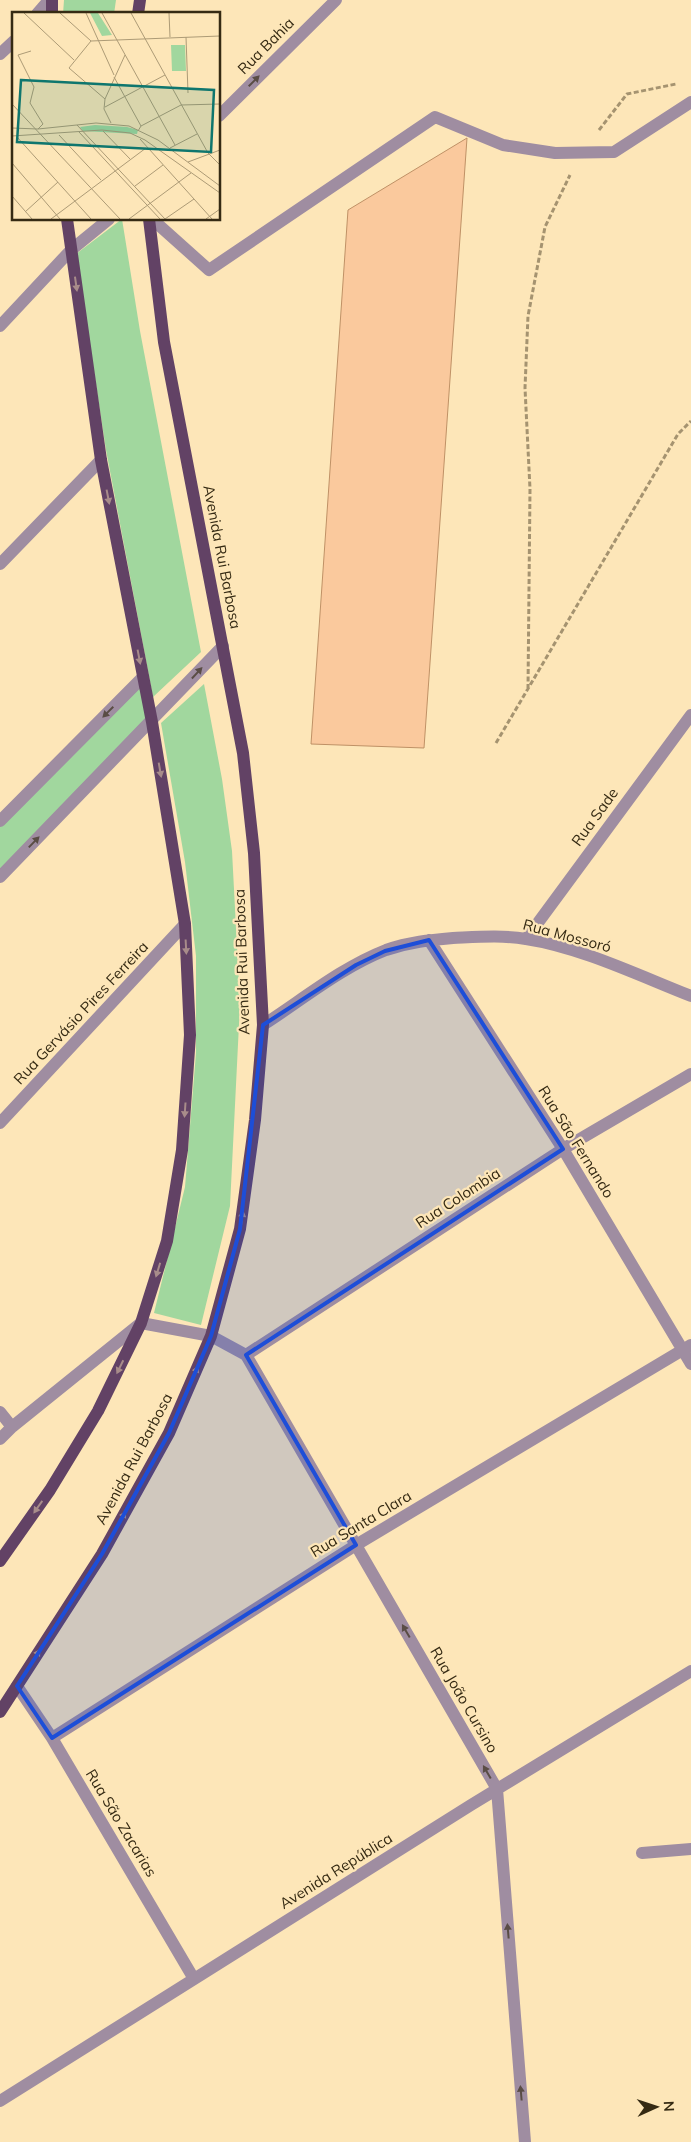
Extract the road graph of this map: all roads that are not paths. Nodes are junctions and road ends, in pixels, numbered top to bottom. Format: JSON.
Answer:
{"nodes":[{"id":1,"x":50,"y":0,"type":"edge"},
{"id":2,"x":336,"y":0,"type":"edge"},
{"id":3,"x":39,"y":12,"type":"edge"},
{"id":4,"x":12,"y":42,"type":"edge"},
{"id":5,"x":1,"y":50,"type":"edge"},
{"id":6,"x":691,"y":102,"type":"edge"},
{"id":7,"x":220,"y":115,"type":"edge"},
{"id":8,"x":67,"y":220,"type":"edge"},
{"id":9,"x":107,"y":220,"type":"edge"},
{"id":10,"x":150,"y":220,"type":"edge"},
{"id":11,"x":151,"y":220,"type":"edge"},
{"id":12,"x":71,"y":250,"type":"junction"},
{"id":13,"x":0,"y":326,"type":"edge"},
{"id":14,"x":101,"y":460,"type":"junction"},
{"id":15,"x":0,"y":564,"type":"edge"},
{"id":16,"x":223,"y":646,"type":"junction"},
{"id":17,"x":143,"y":677,"type":"junction"},
{"id":18,"x":691,"y":715,"type":"edge"},
{"id":19,"x":152,"y":722,"type":"junction"},
{"id":20,"x":0,"y":821,"type":"edge"},
{"id":21,"x":0,"y":877,"type":"edge"},
{"id":22,"x":185,"y":924,"type":"junction"},
{"id":23,"x":526,"y":939,"type":"junction"},
{"id":24,"x":428,"y":940,"type":"junction"},
{"id":25,"x":691,"y":996,"type":"edge"},
{"id":26,"x":263,"y":1025,"type":"junction"},
{"id":27,"x":691,"y":1074,"type":"edge"},
{"id":28,"x":0,"y":1124,"type":"edge"},
{"id":29,"x":563,"y":1149,"type":"junction"},
{"id":30,"x":141,"y":1323,"type":"junction"},
{"id":31,"x":211,"y":1336,"type":"junction"},
{"id":32,"x":687,"y":1347,"type":"edge"},
{"id":33,"x":246,"y":1354,"type":"junction"},
{"id":34,"x":691,"y":1364,"type":"edge"},
{"id":35,"x":0,"y":1412,"type":"edge"},
{"id":36,"x":12,"y":1427,"type":"junction"},
{"id":37,"x":0,"y":1440,"type":"edge"},
{"id":38,"x":356,"y":1545,"type":"junction"},
{"id":39,"x":0,"y":1561,"type":"edge"},
{"id":40,"x":691,"y":1671,"type":"edge"},
{"id":41,"x":17,"y":1686,"type":"junction"},
{"id":42,"x":0,"y":1712,"type":"edge"},
{"id":43,"x":52,"y":1738,"type":"junction"},
{"id":44,"x":497,"y":1789,"type":"junction"},
{"id":45,"x":691,"y":1849,"type":"edge"},
{"id":46,"x":642,"y":1853,"type":"dead end"},
{"id":47,"x":194,"y":1978,"type":"junction"},
{"id":48,"x":0,"y":2101,"type":"edge"},
{"id":49,"x":525,"y":2142,"type":"edge"}],
"edges":[{"from":1,"to":3,"type":"street"},
{"from":7,"to":2,"type":"street","name":"Rua Bahia","one_way":true},
{"from":4,"to":5,"type":"street"},
{"from":6,"to":11,"type":"street"},
{"from":8,"to":12,"type":"main road"},
{"from":9,"to":12,"type":"street"},
{"from":10,"to":16,"type":"main road","name":"Avenida Rui Barbosa"},
{"from":12,"to":13,"type":"street"},
{"from":12,"to":14,"type":"main road","one_way":true},
{"from":14,"to":15,"type":"street"},
{"from":14,"to":17,"type":"main road","one_way":true},
{"from":19,"to":16,"type":"street","one_way":true},
{"from":16,"to":26,"type":"main road","name":"Avenida Rui Barbosa"},
{"from":17,"to":19,"type":"main road"},
{"from":17,"to":20,"type":"street","one_way":true},
{"from":18,"to":23,"type":"street","name":"Rua Sade"},
{"from":21,"to":19,"type":"street","one_way":true},
{"from":19,"to":22,"type":"main road","one_way":true},
{"from":22,"to":28,"type":"street","name":"Rua Gervásio Pires Ferreira"},
{"from":22,"to":30,"type":"main road","one_way":true},
{"from":23,"to":24,"type":"street","name":"Rua Mossoró"},
{"from":23,"to":25,"type":"street","name":"Rua Mossoró"},
{"from":24,"to":26,"type":"street","name":"Rua Mossoró"},
{"from":24,"to":29,"type":"street","name":"Rua São Fernando"},
{"from":31,"to":26,"type":"main road","name":"Avenida Rui Barbosa","one_way":true},
{"from":27,"to":29,"type":"street","name":"Rua Colombia"},
{"from":29,"to":32,"type":"street","name":"Rua São Fernando"},
{"from":29,"to":33,"type":"street","name":"Rua Colombia"},
{"from":30,"to":31,"type":"street"},
{"from":30,"to":36,"type":"street"},
{"from":30,"to":39,"type":"main road","one_way":true},
{"from":31,"to":33,"type":"street"},
{"from":41,"to":31,"type":"main road","name":"Avenida Rui Barbosa","one_way":true},
{"from":32,"to":34,"type":"street","name":"Rua São Fernando"},
{"from":32,"to":38,"type":"street","name":"Rua Santa Clara"},
{"from":33,"to":38,"type":"street","name":"Rua João Cursino"},
{"from":35,"to":36,"type":"street"},
{"from":36,"to":37,"type":"street"},
{"from":38,"to":43,"type":"street","name":"Rua Santa Clara"},
{"from":44,"to":38,"type":"street","name":"Rua João Cursino","one_way":true},
{"from":40,"to":44,"type":"street","name":"Avenida República"},
{"from":41,"to":42,"type":"main road","name":"Avenida Rui Barbosa"},
{"from":41,"to":43,"type":"street","name":"Rua São Zacarias"},
{"from":43,"to":47,"type":"street","name":"Rua São Zacarias"},
{"from":44,"to":47,"type":"street","name":"Avenida República"},
{"from":49,"to":44,"type":"street","name":"Rua João Cursino","one_way":true},
{"from":45,"to":46,"type":"street"},
{"from":47,"to":48,"type":"street","name":"Avenida República"}]}
